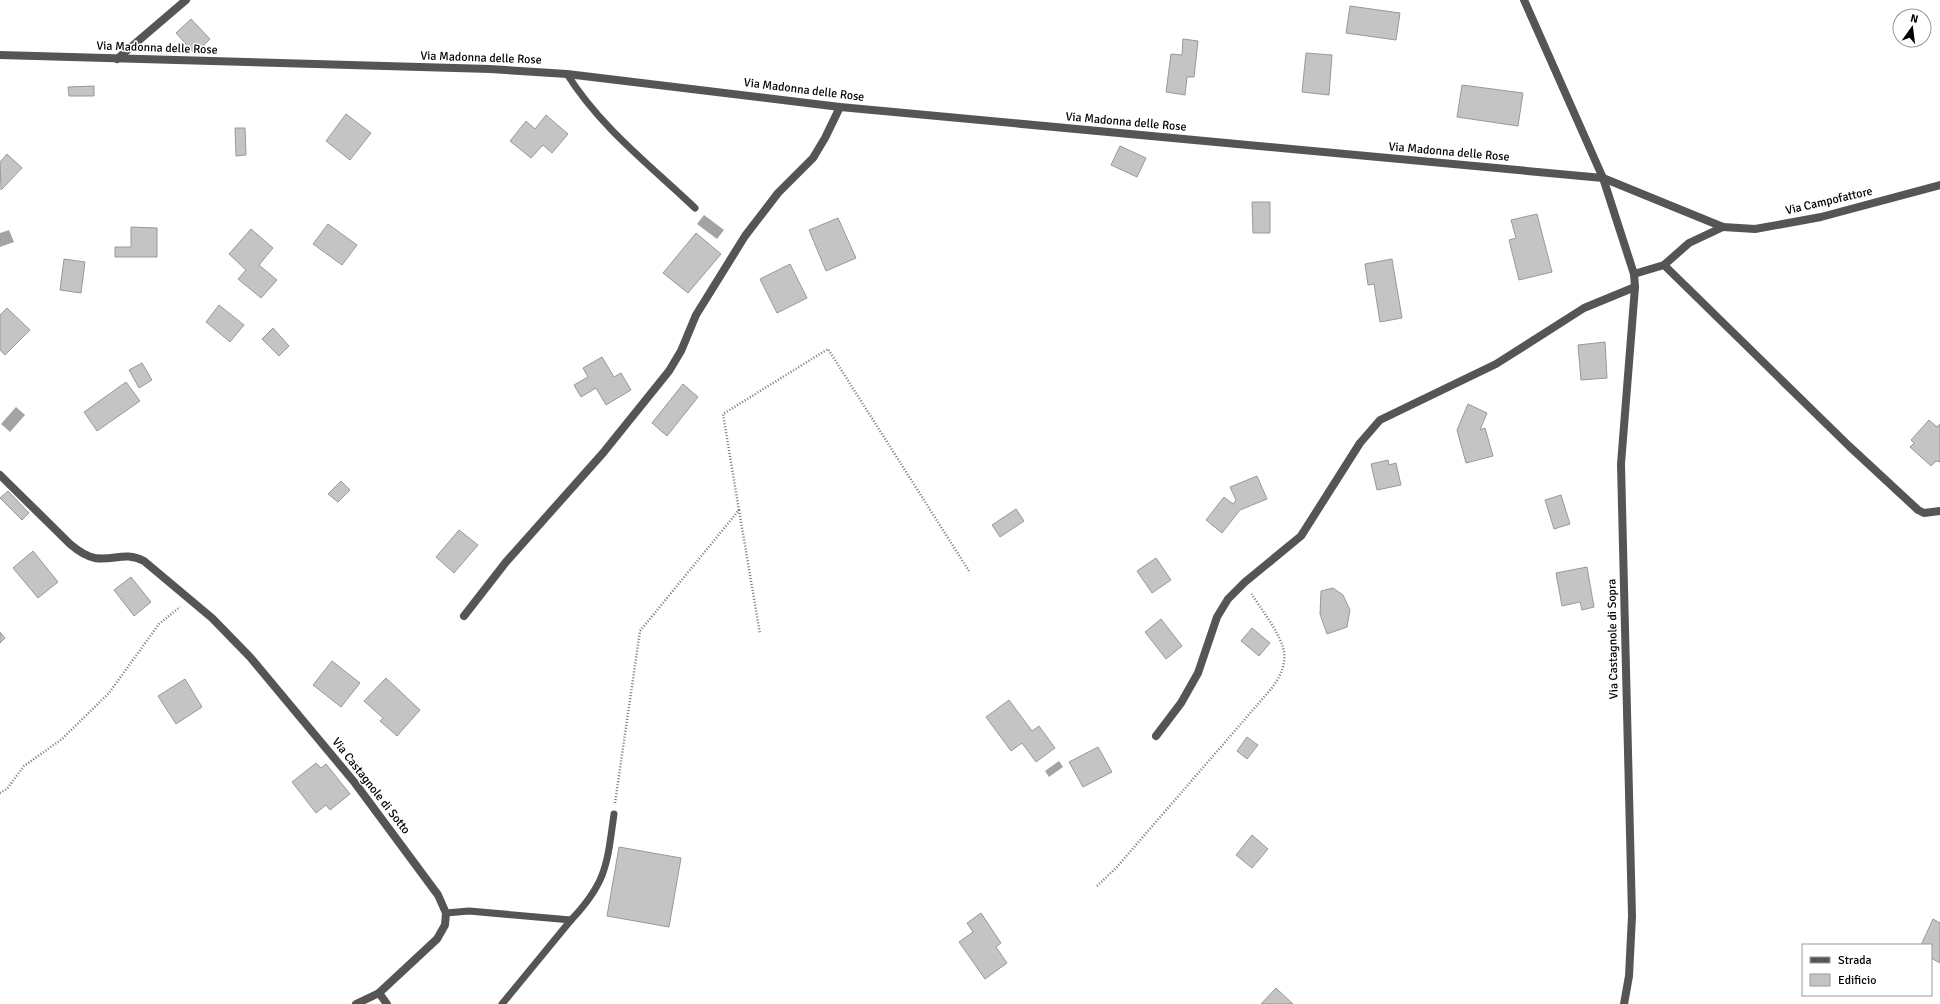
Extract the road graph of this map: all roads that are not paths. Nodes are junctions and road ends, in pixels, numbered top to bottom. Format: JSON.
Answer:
{"nodes":[{"id":1,"x":186,"y":0,"type":"edge"},
{"id":2,"x":1524,"y":0,"type":"edge"},
{"id":3,"x":0,"y":55,"type":"edge"},
{"id":4,"x":117,"y":59,"type":"junction"},
{"id":5,"x":567,"y":74,"type":"junction"},
{"id":6,"x":840,"y":107,"type":"junction"},
{"id":7,"x":1603,"y":178,"type":"junction"},
{"id":8,"x":1940,"y":185,"type":"edge"},
{"id":9,"x":695,"y":208,"type":"dead end"},
{"id":10,"x":1723,"y":227,"type":"junction"},
{"id":11,"x":1664,"y":265,"type":"junction"},
{"id":12,"x":1634,"y":274,"type":"junction"},
{"id":13,"x":1635,"y":287,"type":"junction"},
{"id":14,"x":0,"y":475,"type":"edge"},
{"id":15,"x":1940,"y":511,"type":"edge"},
{"id":16,"x":464,"y":616,"type":"dead end"},
{"id":17,"x":1156,"y":736,"type":"dead end"},
{"id":18,"x":614,"y":814,"type":"road end"},
{"id":19,"x":446,"y":913,"type":"junction"},
{"id":20,"x":571,"y":920,"type":"junction"},
{"id":21,"x":379,"y":993,"type":"junction"},
{"id":22,"x":356,"y":1004,"type":"edge"},
{"id":23,"x":388,"y":1004,"type":"edge"},
{"id":24,"x":502,"y":1004,"type":"edge"},
{"id":25,"x":1624,"y":1004,"type":"edge"}],
"edges":[{"from":1,"to":4,"type":"street"},
{"from":2,"to":7,"type":"street","name":"Via Castagnole di Sopra"},
{"from":3,"to":4,"type":"street","name":"Via Madonna delle Rose"},
{"from":4,"to":5,"type":"street","name":"Via Madonna delle Rose"},
{"from":5,"to":6,"type":"street","name":"Via Madonna delle Rose"},
{"from":5,"to":9,"type":"lane"},
{"from":6,"to":7,"type":"street","name":"Via Madonna delle Rose"},
{"from":6,"to":16,"type":"street"},
{"from":7,"to":10,"type":"street","name":"Via Campofattore"},
{"from":7,"to":12,"type":"street","name":"Via Castagnole di Sopra"},
{"from":8,"to":10,"type":"street","name":"Via Campofattore"},
{"from":10,"to":11,"type":"street","name":"Via Campofattore"},
{"from":11,"to":12,"type":"street","name":"Via Campofattore"},
{"from":11,"to":15,"type":"street"},
{"from":12,"to":13,"type":"street","name":"Via Castagnole di Sopra"},
{"from":13,"to":17,"type":"street"},
{"from":13,"to":25,"type":"street","name":"Via Castagnole di Sopra"},
{"from":14,"to":19,"type":"street","name":"Via Castagnole di Sotto"},
{"from":18,"to":20,"type":"lane"},
{"from":19,"to":20,"type":"lane"},
{"from":19,"to":21,"type":"street"},
{"from":20,"to":24,"type":"lane"},
{"from":21,"to":22,"type":"street"},
{"from":21,"to":23,"type":"street"}]}
